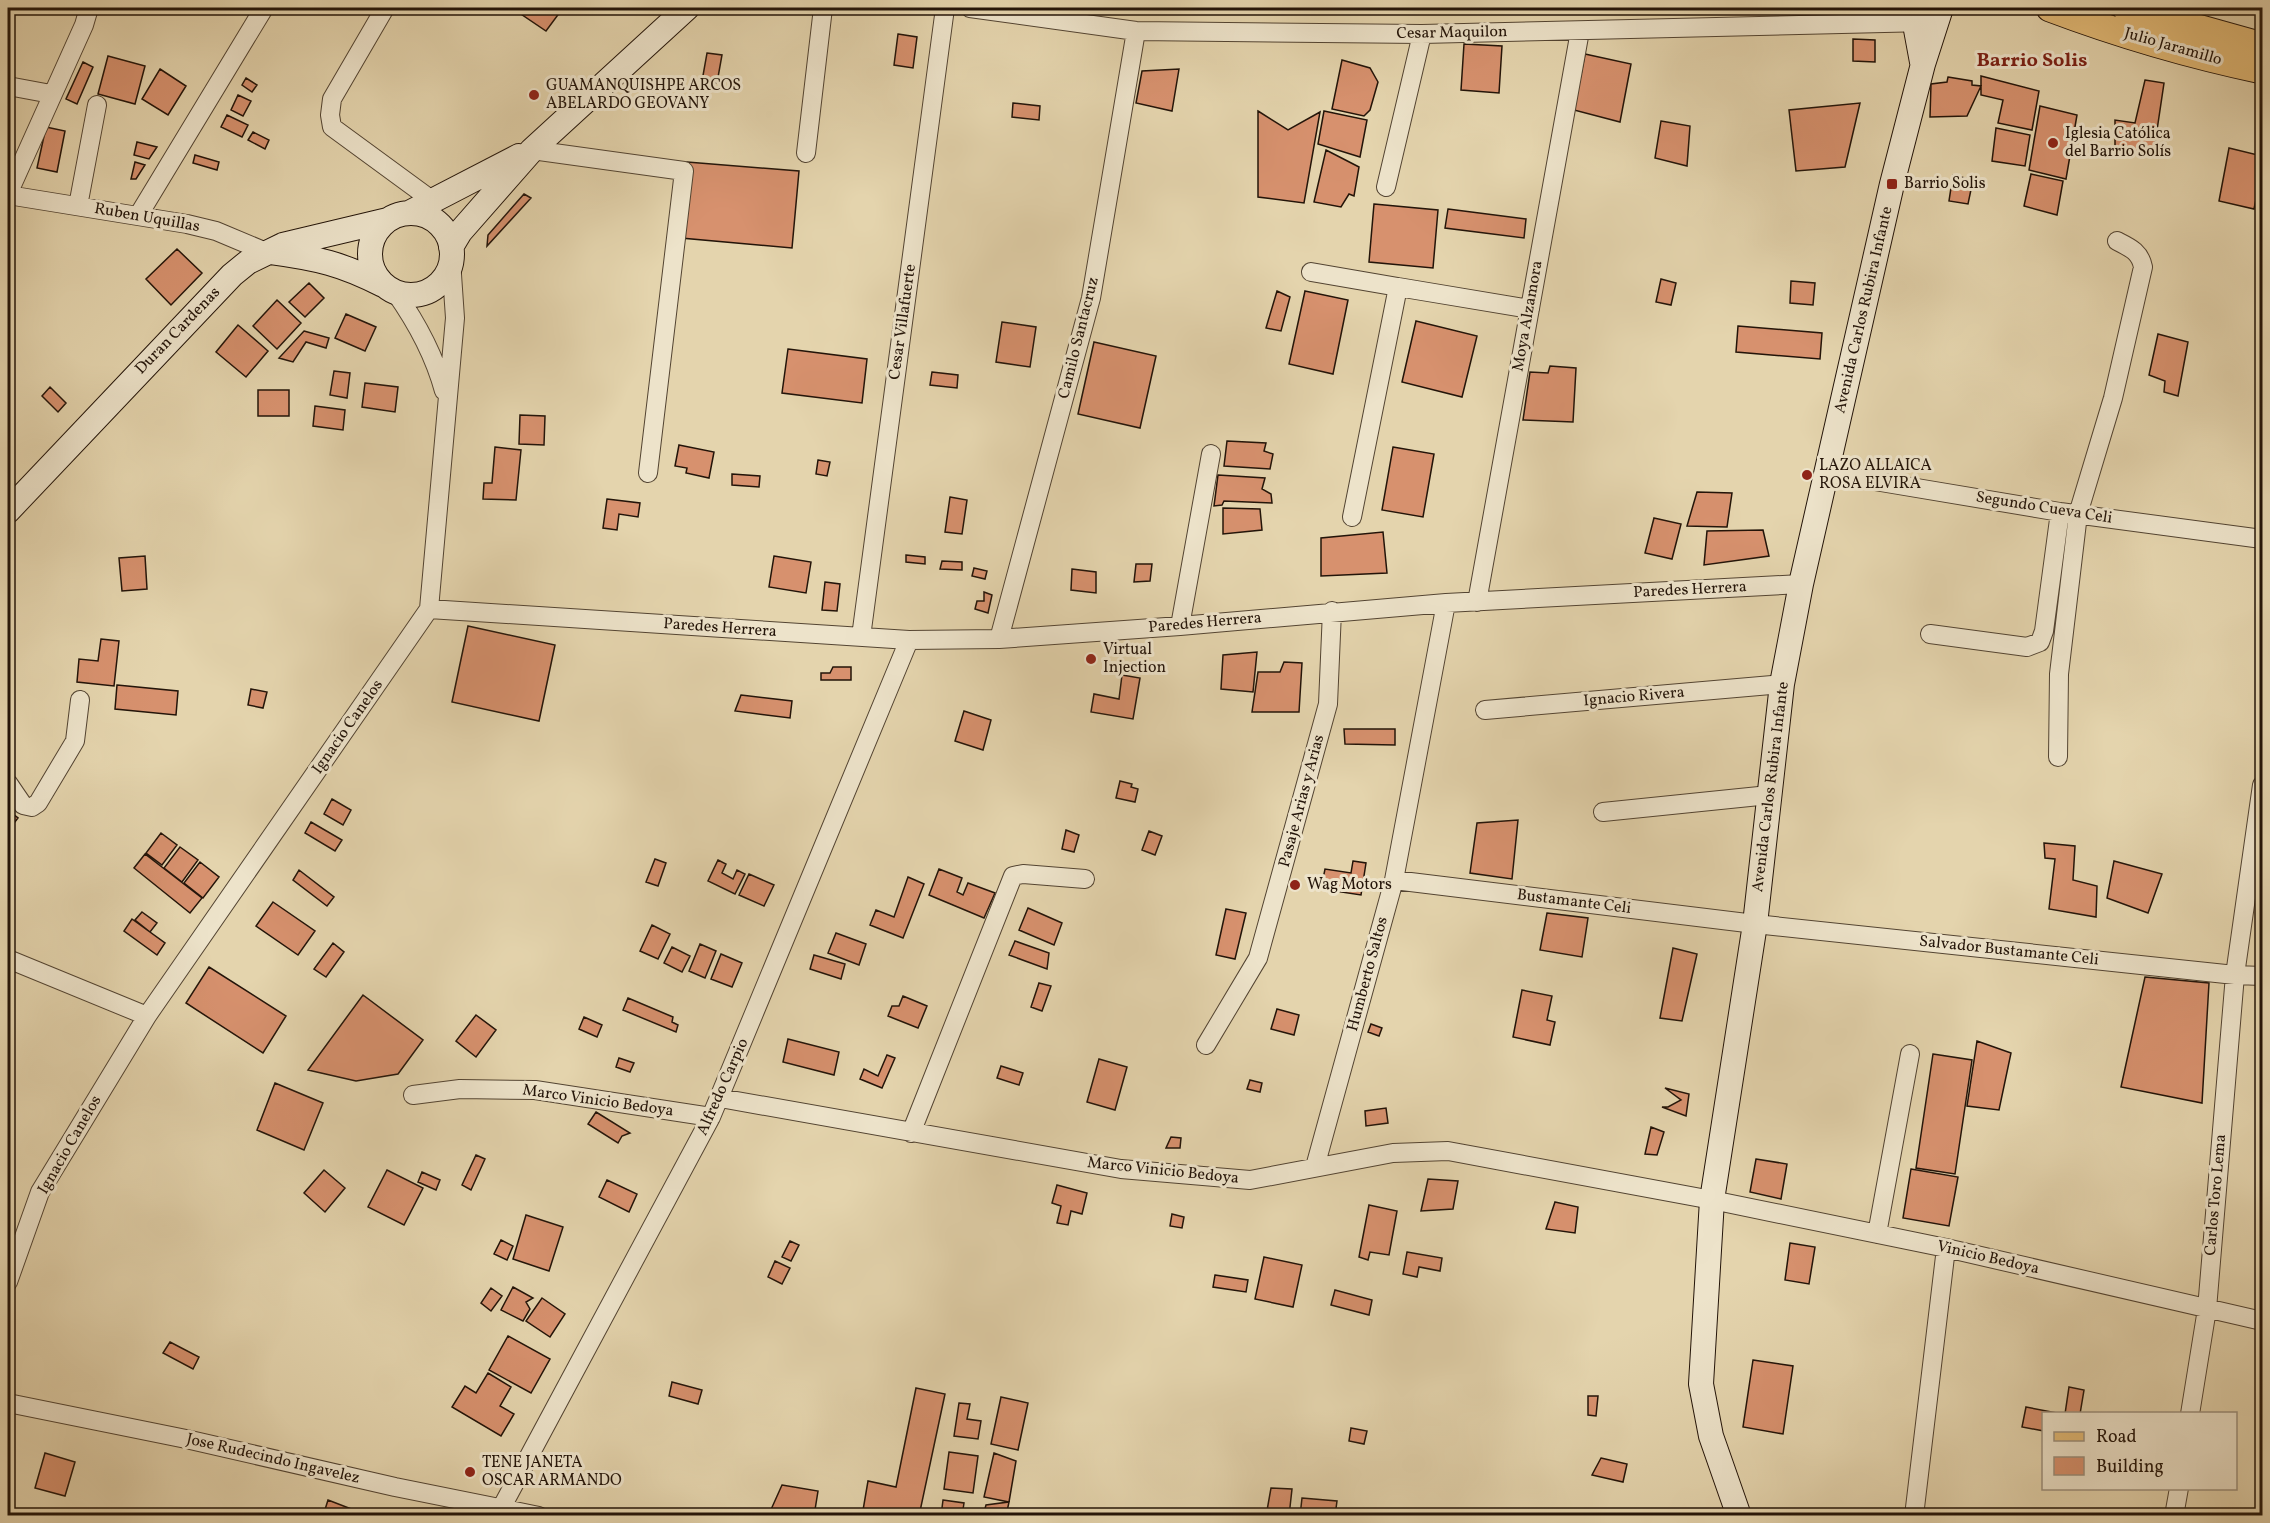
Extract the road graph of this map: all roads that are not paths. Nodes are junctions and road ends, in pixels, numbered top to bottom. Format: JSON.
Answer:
{"nodes":[{"id":1,"x":88,"y":8,"type":"edge"},
{"id":2,"x":264,"y":8,"type":"edge"},
{"id":3,"x":385,"y":8,"type":"edge"},
{"id":4,"x":687,"y":8,"type":"edge"},
{"id":5,"x":823,"y":8,"type":"edge"},
{"id":6,"x":945,"y":8,"type":"edge"},
{"id":7,"x":970,"y":8,"type":"edge"},
{"id":8,"x":2050,"y":8,"type":"edge"},
{"id":9,"x":2126,"y":8,"type":"edge"},
{"id":10,"x":1925,"y":15,"type":"edge"},
{"id":11,"x":1136,"y":31,"type":"junction"},
{"id":12,"x":1580,"y":31,"type":"junction"},
{"id":13,"x":1422,"y":34,"type":"junction"},
{"id":14,"x":2262,"y":46,"type":"edge"},
{"id":15,"x":2262,"y":70,"type":"edge"},
{"id":16,"x":8,"y":86,"type":"edge"},
{"id":17,"x":51,"y":94,"type":"junction"},
{"id":18,"x":98,"y":105,"type":"dead end"},
{"id":19,"x":532,"y":150,"type":"junction"},
{"id":20,"x":806,"y":153,"type":"dead end"},
{"id":21,"x":1386,"y":187,"type":"dead end"},
{"id":22,"x":8,"y":194,"type":"edge"},
{"id":23,"x":433,"y":201,"type":"junction"},
{"id":24,"x":78,"y":206,"type":"junction"},
{"id":25,"x":138,"y":216,"type":"junction"},
{"id":26,"x":398,"y":217,"type":"junction"},
{"id":27,"x":2117,"y":241,"type":"dead end"},
{"id":28,"x":266,"y":252,"type":"junction"},
{"id":29,"x":451,"y":254,"type":"junction"},
{"id":30,"x":1311,"y":272,"type":"dead end"},
{"id":31,"x":1398,"y":287,"type":"junction"},
{"id":32,"x":392,"y":290,"type":"junction"},
{"id":33,"x":1530,"y":309,"type":"junction"},
{"id":34,"x":447,"y":401,"type":"junction"},
{"id":35,"x":1211,"y":454,"type":"dead end"},
{"id":36,"x":648,"y":473,"type":"dead end"},
{"id":37,"x":1827,"y":473,"type":"junction"},
{"id":38,"x":8,"y":511,"type":"edge"},
{"id":39,"x":2069,"y":513,"type":"junction"},
{"id":40,"x":1352,"y":517,"type":"dead end"},
{"id":41,"x":2262,"y":538,"type":"edge"},
{"id":42,"x":1801,"y":584,"type":"junction"},
{"id":43,"x":1477,"y":602,"type":"junction"},
{"id":44,"x":1446,"y":603,"type":"junction"},
{"id":45,"x":429,"y":609,"type":"junction"},
{"id":46,"x":1332,"y":612,"type":"junction"},
{"id":47,"x":1180,"y":626,"type":"junction"},
{"id":48,"x":1930,"y":634,"type":"dead end"},
{"id":49,"x":861,"y":638,"type":"junction"},
{"id":50,"x":999,"y":639,"type":"junction"},
{"id":51,"x":909,"y":640,"type":"junction"},
{"id":52,"x":1782,"y":684,"type":"junction"},
{"id":53,"x":80,"y":700,"type":"dead end"},
{"id":54,"x":1485,"y":710,"type":"dead end"},
{"id":55,"x":2058,"y":758,"type":"dead end"},
{"id":56,"x":8,"y":783,"type":"edge"},
{"id":57,"x":2262,"y":785,"type":"edge"},
{"id":58,"x":1769,"y":795,"type":"junction"},
{"id":59,"x":1603,"y":812,"type":"dead end"},
{"id":60,"x":1085,"y":879,"type":"dead end"},
{"id":61,"x":1394,"y":880,"type":"junction"},
{"id":62,"x":1755,"y":924,"type":"junction"},
{"id":63,"x":8,"y":959,"type":"edge"},
{"id":64,"x":2235,"y":975,"type":"junction"},
{"id":65,"x":2262,"y":976,"type":"edge"},
{"id":66,"x":147,"y":1016,"type":"junction"},
{"id":67,"x":1206,"y":1045,"type":"dead end"},
{"id":68,"x":1910,"y":1054,"type":"dead end"},
{"id":69,"x":413,"y":1095,"type":"dead end"},
{"id":70,"x":720,"y":1098,"type":"junction"},
{"id":71,"x":711,"y":1117,"type":"junction"},
{"id":72,"x":911,"y":1132,"type":"junction"},
{"id":73,"x":1315,"y":1167,"type":"junction"},
{"id":74,"x":1712,"y":1200,"type":"junction"},
{"id":75,"x":1877,"y":1234,"type":"junction"},
{"id":76,"x":1946,"y":1248,"type":"junction"},
{"id":77,"x":8,"y":1282,"type":"edge"},
{"id":78,"x":2207,"y":1309,"type":"junction"},
{"id":79,"x":2262,"y":1321,"type":"edge"},
{"id":80,"x":8,"y":1403,"type":"edge"},
{"id":81,"x":2190,"y":1412,"type":"edge"},
{"id":82,"x":2179,"y":1490,"type":"edge"},
{"id":83,"x":498,"y":1512,"type":"edge"},
{"id":84,"x":539,"y":1515,"type":"edge"},
{"id":85,"x":1739,"y":1515,"type":"edge"},
{"id":86,"x":1914,"y":1515,"type":"edge"},
{"id":87,"x":2174,"y":1515,"type":"edge"}],
"edges":[{"from":1,"to":17,"type":"street"},
{"from":2,"to":25,"type":"street"},
{"from":3,"to":23,"type":"street"},
{"from":4,"to":19,"type":"street"},
{"from":5,"to":20,"type":"street"},
{"from":6,"to":49,"type":"street","name":"Cesar Villafuerte"},
{"from":7,"to":11,"type":"street","name":"Cesar Maquilon"},
{"from":8,"to":15,"type":"main road","name":"Julio Jaramillo"},
{"from":9,"to":14,"type":"main road","name":"Julio Jaramillo"},
{"from":10,"to":12,"type":"street","name":"Cesar Maquilon"},
{"from":10,"to":37,"type":"street","name":"Avenida Carlos Rubira Infante"},
{"from":11,"to":13,"type":"street","name":"Cesar Maquilon"},
{"from":11,"to":50,"type":"street","name":"Camilo Santacruz"},
{"from":12,"to":13,"type":"street","name":"Cesar Maquilon"},
{"from":12,"to":33,"type":"street","name":"Moya Alzamora"},
{"from":13,"to":21,"type":"street"},
{"from":16,"to":17,"type":"street"},
{"from":17,"to":22,"type":"street"},
{"from":18,"to":24,"type":"street"},
{"from":19,"to":23,"type":"street"},
{"from":19,"to":29,"type":"street"},
{"from":19,"to":36,"type":"street"},
{"from":22,"to":24,"type":"street","name":"Ruben Uquillas"},
{"from":23,"to":26,"type":"street"},
{"from":24,"to":25,"type":"street","name":"Ruben Uquillas"},
{"from":25,"to":28,"type":"street","name":"Ruben Uquillas"},
{"from":26,"to":28,"type":"street"},
{"from":26,"to":29,"type":"street"},
{"from":26,"to":32,"type":"street"},
{"from":27,"to":39,"type":"street"},
{"from":28,"to":32,"type":"street"},
{"from":28,"to":38,"type":"street","name":"Duran Cardenas"},
{"from":29,"to":32,"type":"street"},
{"from":29,"to":34,"type":"street","name":"Ignacio Canelos"},
{"from":30,"to":31,"type":"street"},
{"from":31,"to":33,"type":"street"},
{"from":31,"to":40,"type":"street"},
{"from":32,"to":34,"type":"street","name":"Ignacio Canelos"},
{"from":33,"to":43,"type":"street","name":"Moya Alzamora"},
{"from":34,"to":45,"type":"street","name":"Ignacio Canelos"},
{"from":35,"to":47,"type":"street"},
{"from":37,"to":39,"type":"street","name":"Segundo Cueva Celi"},
{"from":37,"to":42,"type":"street","name":"Avenida Carlos Rubira Infante"},
{"from":39,"to":41,"type":"street","name":"Segundo Cueva Celi"},
{"from":39,"to":48,"type":"street"},
{"from":39,"to":55,"type":"street"},
{"from":42,"to":43,"type":"street","name":"Paredes Herrera"},
{"from":42,"to":52,"type":"street","name":"Avenida Carlos Rubira Infante"},
{"from":43,"to":44,"type":"street","name":"Paredes Herrera"},
{"from":44,"to":46,"type":"street","name":"Paredes Herrera"},
{"from":44,"to":61,"type":"street","name":"Humberto Saltos"},
{"from":45,"to":49,"type":"street","name":"Paredes Herrera"},
{"from":45,"to":66,"type":"street","name":"Ignacio Canelos"},
{"from":46,"to":47,"type":"street","name":"Paredes Herrera"},
{"from":46,"to":67,"type":"street","name":"Pasaje Arias y Arias"},
{"from":47,"to":50,"type":"street","name":"Paredes Herrera"},
{"from":49,"to":51,"type":"street","name":"Paredes Herrera"},
{"from":50,"to":51,"type":"street","name":"Paredes Herrera"},
{"from":51,"to":70,"type":"street","name":"Alfredo Carpio"},
{"from":52,"to":54,"type":"street","name":"Ignacio Rivera"},
{"from":52,"to":58,"type":"street","name":"Avenida Carlos Rubira Infante"},
{"from":53,"to":56,"type":"street"},
{"from":57,"to":64,"type":"street","name":"Carlos Toro Lema"},
{"from":58,"to":59,"type":"street"},
{"from":58,"to":62,"type":"street","name":"Avenida Carlos Rubira Infante"},
{"from":60,"to":72,"type":"street"},
{"from":61,"to":62,"type":"street","name":"Bustamante Celi"},
{"from":61,"to":73,"type":"street","name":"Humberto Saltos"},
{"from":62,"to":64,"type":"street","name":"Salvador Bustamante Celi"},
{"from":62,"to":74,"type":"street","name":"Avenida Carlos Rubira Infante"},
{"from":63,"to":66,"type":"street"},
{"from":64,"to":65,"type":"street","name":"Salvador Bustamante Celi"},
{"from":64,"to":78,"type":"street","name":"Carlos Toro Lema"},
{"from":66,"to":77,"type":"street","name":"Ignacio Canelos"},
{"from":68,"to":75,"type":"street"},
{"from":69,"to":71,"type":"street","name":"Marco Vinicio Bedoya"},
{"from":70,"to":71,"type":"street","name":"Alfredo Carpio"},
{"from":70,"to":72,"type":"street","name":"Marco Vinicio Bedoya"},
{"from":71,"to":83,"type":"street","name":"Alfredo Carpio"},
{"from":72,"to":73,"type":"street","name":"Marco Vinicio Bedoya"},
{"from":73,"to":74,"type":"street","name":"Marco Vinicio Bedoya"},
{"from":74,"to":75,"type":"street","name":"Vinicio Bedoya"},
{"from":74,"to":85,"type":"street","name":"Avenida Carlos Rubira Infante"},
{"from":75,"to":76,"type":"street","name":"Vinicio Bedoya"},
{"from":76,"to":78,"type":"street","name":"Vinicio Bedoya"},
{"from":76,"to":86,"type":"street"},
{"from":78,"to":79,"type":"street","name":"Vinicio Bedoya"},
{"from":78,"to":81,"type":"street","name":"Carlos Toro Lema"},
{"from":80,"to":83,"type":"street","name":"Jose Rudecindo Ingavelez"},
{"from":82,"to":87,"type":"street"},
{"from":83,"to":84,"type":"street","name":"Jose Rudecindo Ingavelez"}]}
